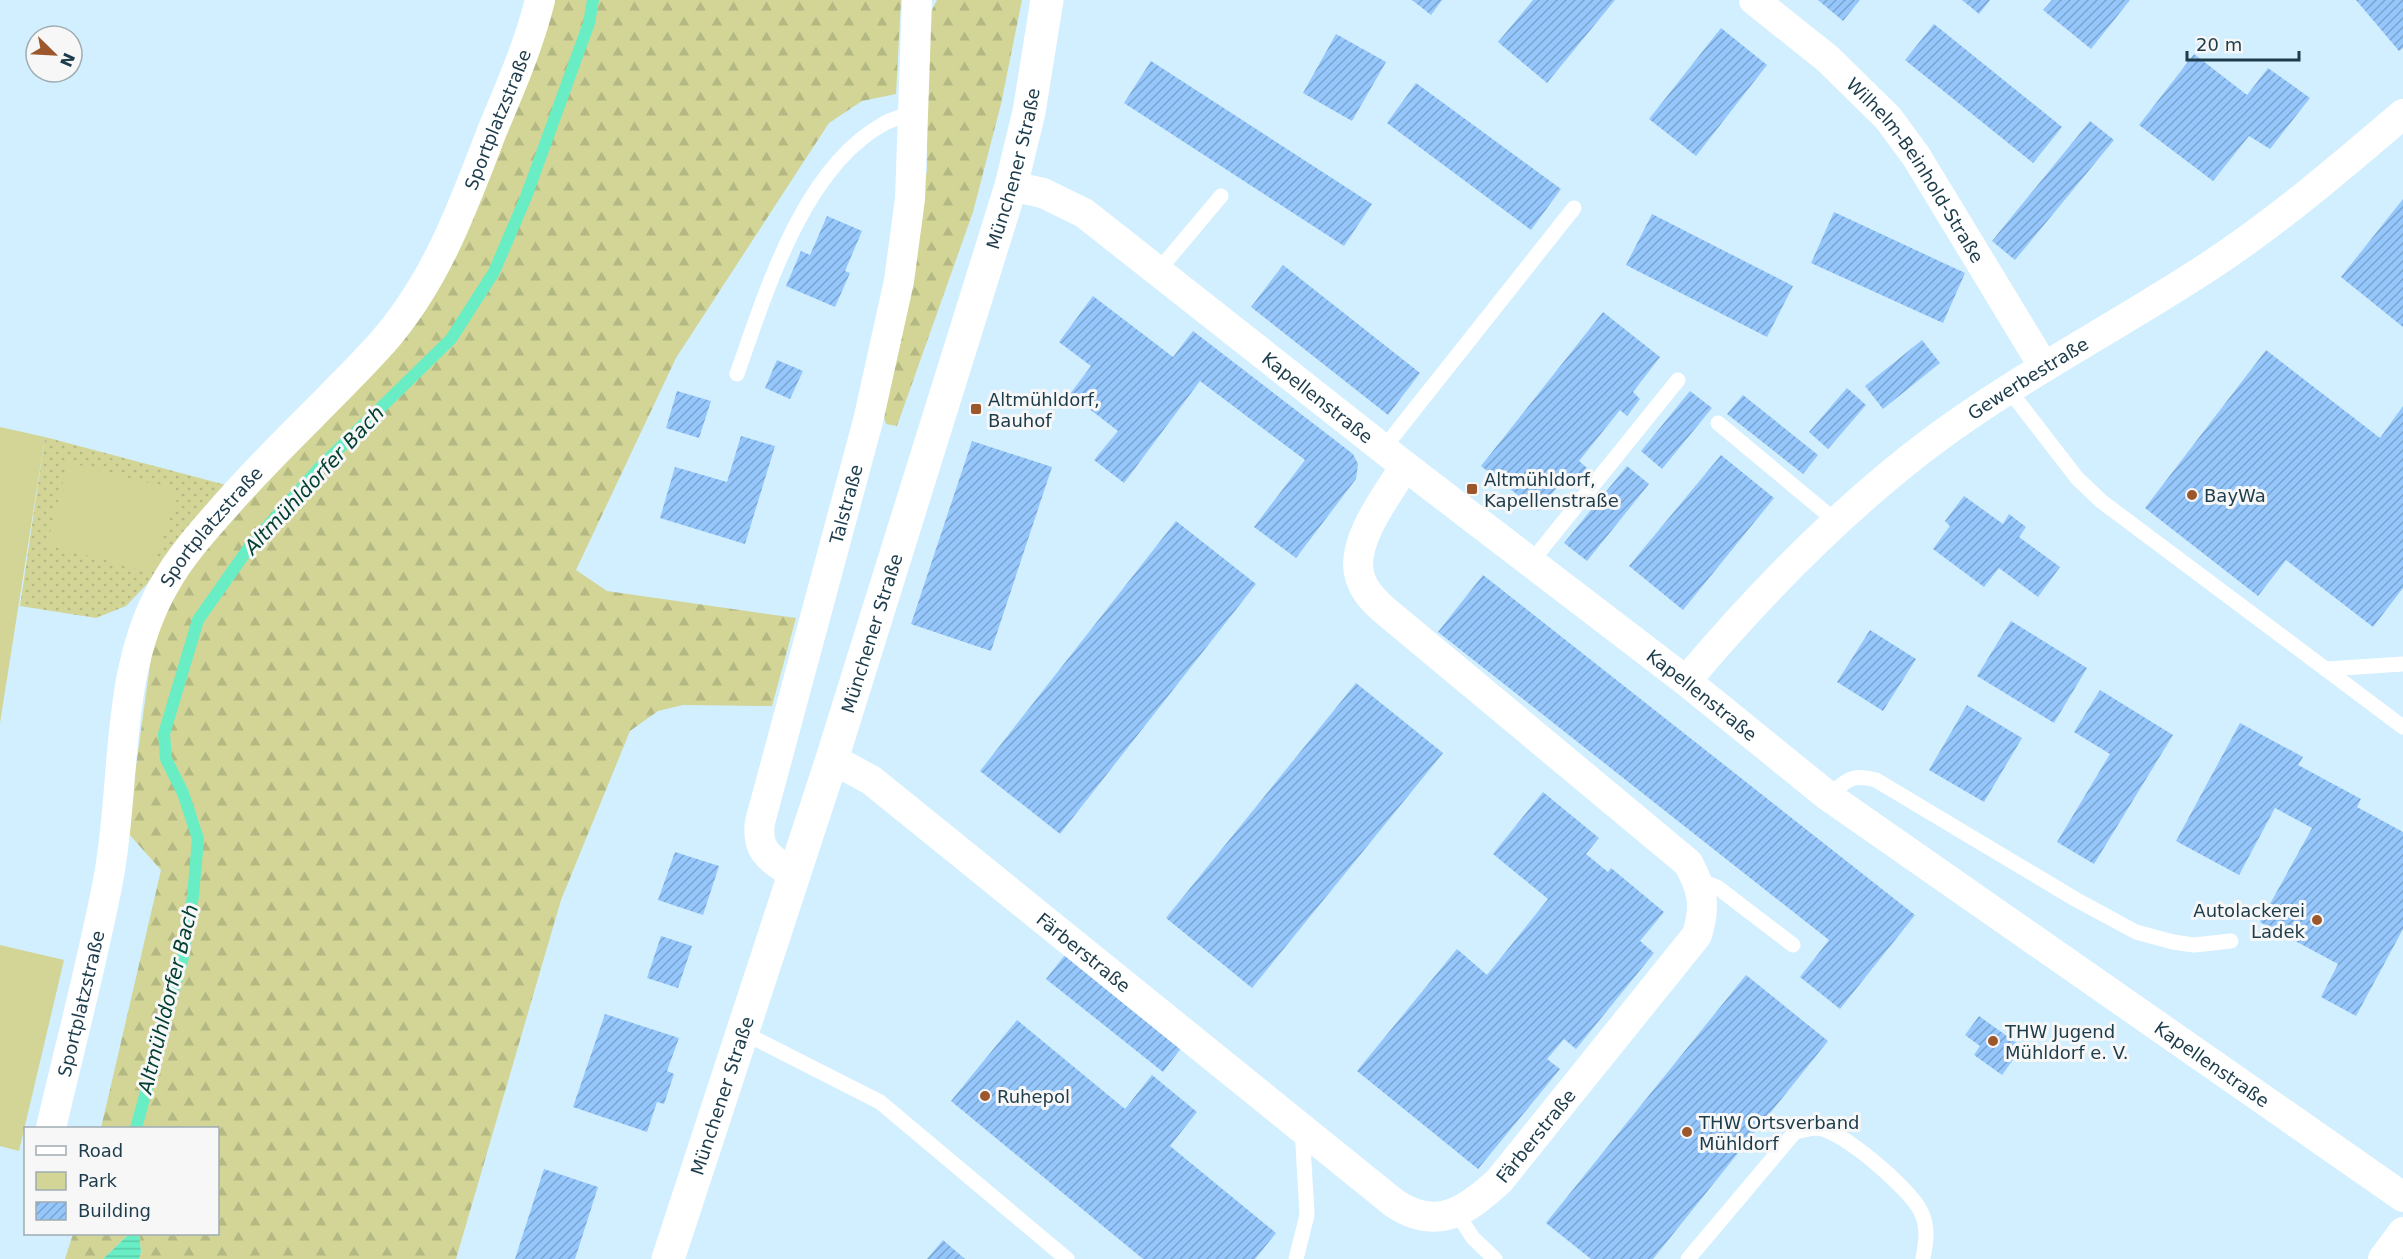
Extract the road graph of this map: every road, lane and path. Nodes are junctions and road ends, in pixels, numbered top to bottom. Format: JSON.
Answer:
{"nodes":[{"id":1,"x":540,"y":0,"type":"edge"},
{"id":2,"x":917,"y":0,"type":"edge"},
{"id":3,"x":1047,"y":0,"type":"edge"},
{"id":4,"x":1754,"y":0,"type":"edge"},
{"id":5,"x":911,"y":113,"type":"junction"},
{"id":6,"x":2403,"y":114,"type":"edge"},
{"id":7,"x":1011,"y":186,"type":"junction"},
{"id":8,"x":1221,"y":196,"type":"dead end"},
{"id":9,"x":1574,"y":207,"type":"dead end"},
{"id":10,"x":1158,"y":271,"type":"junction"},
{"id":11,"x":2044,"y":367,"type":"junction"},
{"id":12,"x":737,"y":374,"type":"dead end"},
{"id":13,"x":1678,"y":380,"type":"dead end"},
{"id":14,"x":2009,"y":390,"type":"junction"},
{"id":15,"x":1718,"y":423,"type":"dead end"},
{"id":16,"x":1394,"y":458,"type":"junction"},
{"id":17,"x":1837,"y":522,"type":"junction"},
{"id":18,"x":1531,"y":561,"type":"junction"},
{"id":19,"x":2403,"y":664,"type":"edge"},
{"id":20,"x":2326,"y":669,"type":"junction"},
{"id":21,"x":1686,"y":681,"type":"junction"},
{"id":22,"x":2403,"y":727,"type":"edge"},
{"id":23,"x":832,"y":759,"type":"junction"},
{"id":24,"x":1828,"y":796,"type":"junction"},
{"id":25,"x":793,"y":874,"type":"junction"},
{"id":26,"x":1698,"y":880,"type":"junction"},
{"id":27,"x":2230,"y":941,"type":"dead end"},
{"id":28,"x":1793,"y":945,"type":"dead end"},
{"id":29,"x":742,"y":1032,"type":"junction"},
{"id":30,"x":51,"y":1127,"type":"edge"},
{"id":31,"x":1302,"y":1128,"type":"junction"},
{"id":32,"x":2403,"y":1197,"type":"edge"},
{"id":33,"x":1456,"y":1212,"type":"junction"},
{"id":34,"x":2403,"y":1232,"type":"edge"},
{"id":35,"x":668,"y":1259,"type":"edge"},
{"id":36,"x":1067,"y":1259,"type":"edge"},
{"id":37,"x":1296,"y":1259,"type":"edge"},
{"id":38,"x":1495,"y":1259,"type":"edge"},
{"id":39,"x":1688,"y":1259,"type":"edge"},
{"id":40,"x":1923,"y":1259,"type":"edge"},
{"id":41,"x":2382,"y":1259,"type":"edge"}],
"edges":[{"from":1,"to":30,"type":"street","name":"Sportplatzstraße"},
{"from":2,"to":5,"type":"street","name":"Talstraße"},
{"from":3,"to":7,"type":"street","name":"Münchener Straße"},
{"from":4,"to":11,"type":"street","name":"Wilhelm-Beinhold-Straße"},
{"from":5,"to":12,"type":"lane"},
{"from":5,"to":25,"type":"street","name":"Talstraße"},
{"from":6,"to":11,"type":"street","name":"Gewerbestraße"},
{"from":7,"to":10,"type":"street","name":"Kapellenstraße"},
{"from":7,"to":23,"type":"street","name":"Münchener Straße"},
{"from":8,"to":10,"type":"lane"},
{"from":9,"to":16,"type":"lane"},
{"from":10,"to":16,"type":"street","name":"Kapellenstraße"},
{"from":11,"to":14,"type":"street","name":"Gewerbestraße"},
{"from":13,"to":18,"type":"lane"},
{"from":14,"to":17,"type":"street","name":"Gewerbestraße"},
{"from":14,"to":20,"type":"lane"},
{"from":15,"to":17,"type":"lane"},
{"from":16,"to":18,"type":"street","name":"Kapellenstraße"},
{"from":16,"to":26,"type":"street","name":"Färberstraße"},
{"from":17,"to":21,"type":"street","name":"Gewerbestraße"},
{"from":18,"to":21,"type":"street","name":"Kapellenstraße"},
{"from":19,"to":20,"type":"lane"},
{"from":20,"to":22,"type":"lane"},
{"from":21,"to":24,"type":"street","name":"Kapellenstraße"},
{"from":23,"to":25,"type":"street","name":"Münchener Straße"},
{"from":23,"to":31,"type":"street","name":"Färberstraße"},
{"from":24,"to":27,"type":"lane"},
{"from":24,"to":32,"type":"street","name":"Kapellenstraße"},
{"from":25,"to":29,"type":"street","name":"Münchener Straße"},
{"from":26,"to":28,"type":"lane"},
{"from":26,"to":33,"type":"street","name":"Färberstraße"},
{"from":29,"to":35,"type":"street","name":"Münchener Straße"},
{"from":29,"to":36,"type":"lane"},
{"from":31,"to":33,"type":"street","name":"Färberstraße"},
{"from":31,"to":37,"type":"lane"},
{"from":33,"to":38,"type":"lane"},
{"from":34,"to":41,"type":"street"},
{"from":39,"to":40,"type":"lane"}]}
